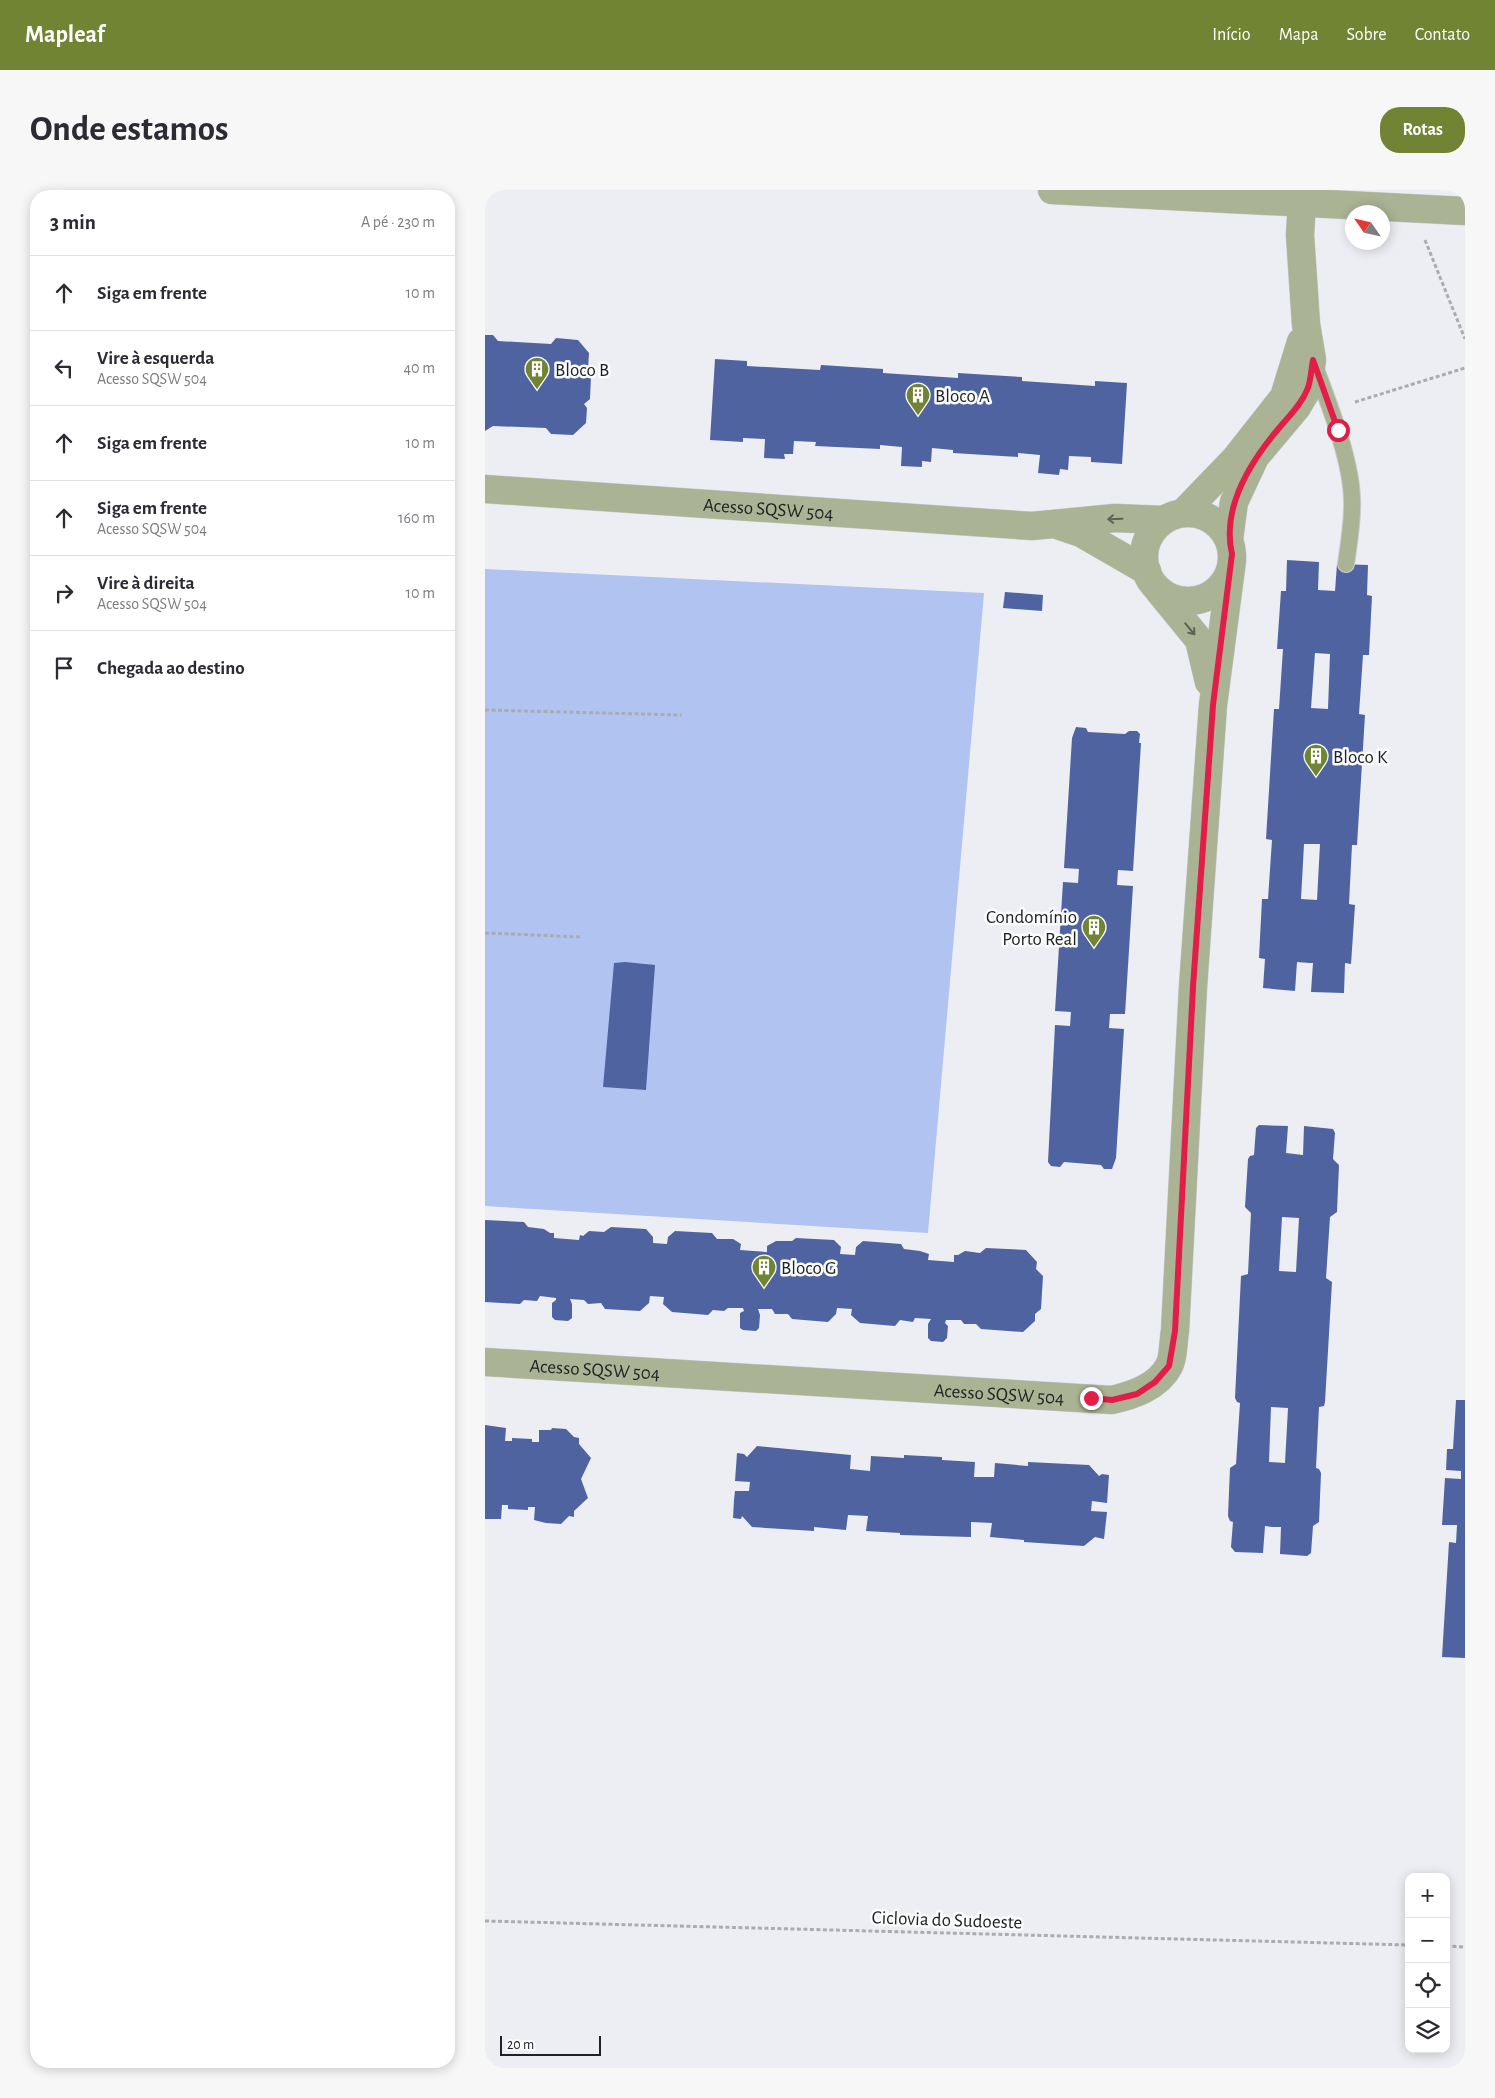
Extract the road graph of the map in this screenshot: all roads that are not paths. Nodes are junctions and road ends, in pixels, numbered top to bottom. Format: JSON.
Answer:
{"nodes":[{"id":1,"x":1052,"y":190,"type":"edge"},
{"id":2,"x":1302,"y":202,"type":"junction"},
{"id":3,"x":1465,"y":211,"type":"edge"},
{"id":4,"x":1306,"y":324,"type":"junction"},
{"id":5,"x":1313,"y":360,"type":"junction"},
{"id":6,"x":485,"y":489,"type":"edge"},
{"id":7,"x":1173,"y":516,"type":"junction"},
{"id":8,"x":1051,"y":523,"type":"junction"},
{"id":9,"x":1229,"y":540,"type":"junction"},
{"id":10,"x":1346,"y":564,"type":"dead end"},
{"id":11,"x":1231,"y":568,"type":"junction"},
{"id":12,"x":1153,"y":581,"type":"junction"},
{"id":13,"x":1213,"y":705,"type":"junction"},
{"id":14,"x":485,"y":1362,"type":"edge"}],
"edges":[{"from":1,"to":2,"type":"street"},
{"from":2,"to":3,"type":"street"},
{"from":2,"to":4,"type":"street"},
{"from":4,"to":5,"type":"street"},
{"from":4,"to":7,"type":"street"},
{"from":5,"to":9,"type":"street"},
{"from":5,"to":10,"type":"lane"},
{"from":6,"to":8,"type":"street","name":"Acesso SQSW 504"},
{"from":7,"to":8,"type":"street","name":"Acesso SQSW 504","one_way":true},
{"from":7,"to":9,"type":"street"},
{"from":7,"to":12,"type":"street"},
{"from":8,"to":12,"type":"street","name":"Acesso SQSW 504"},
{"from":9,"to":11,"type":"street"},
{"from":11,"to":12,"type":"street"},
{"from":11,"to":13,"type":"street","name":"Acesso SQSW 504"},
{"from":12,"to":13,"type":"street","name":"Acesso SQSW 504","one_way":true},
{"from":13,"to":14,"type":"street","name":"Acesso SQSW 504"}]}
